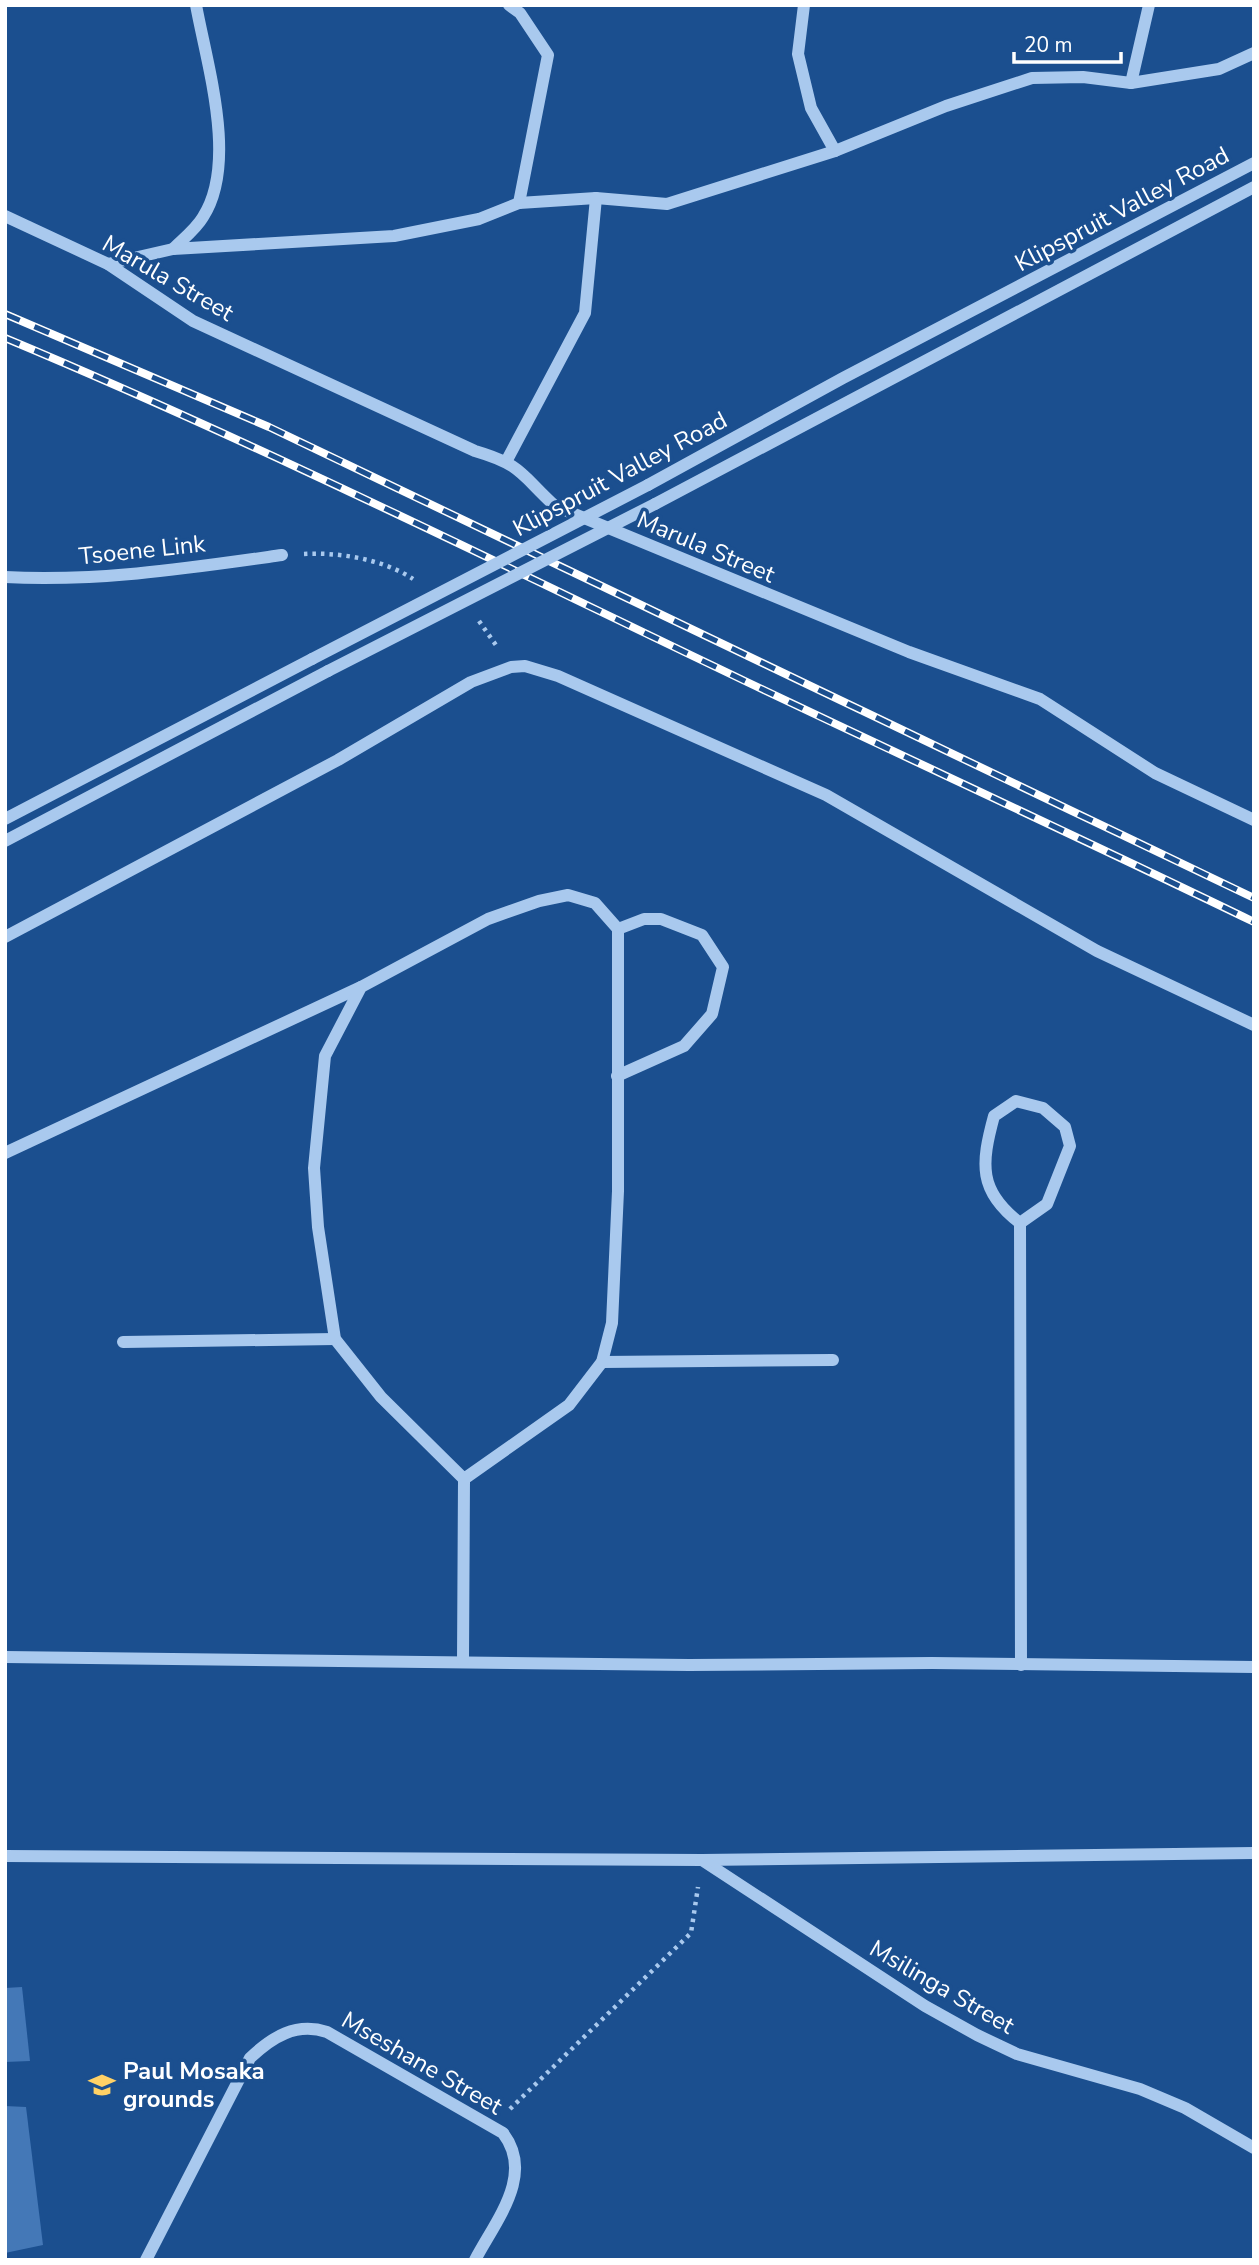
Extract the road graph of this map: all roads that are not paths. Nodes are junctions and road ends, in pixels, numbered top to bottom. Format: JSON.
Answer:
{"nodes":[{"id":1,"x":196,"y":5,"type":"edge"},
{"id":2,"x":509,"y":5,"type":"edge"},
{"id":3,"x":804,"y":5,"type":"edge"},
{"id":4,"x":1149,"y":5,"type":"edge"},
{"id":5,"x":1254,"y":53,"type":"edge"},
{"id":6,"x":1131,"y":83,"type":"junction"},
{"id":7,"x":835,"y":152,"type":"junction"},
{"id":8,"x":1254,"y":163,"type":"edge"},
{"id":9,"x":1254,"y":187,"type":"edge"},
{"id":10,"x":596,"y":198,"type":"junction"},
{"id":11,"x":519,"y":203,"type":"junction"},
{"id":12,"x":5,"y":216,"type":"edge"},
{"id":13,"x":173,"y":249,"type":"junction"},
{"id":14,"x":108,"y":264,"type":"junction"},
{"id":15,"x":507,"y":460,"type":"junction"},
{"id":16,"x":282,"y":555,"type":"dead end"},
{"id":17,"x":5,"y":577,"type":"edge"},
{"id":18,"x":5,"y":819,"type":"edge"},
{"id":19,"x":1254,"y":820,"type":"edge"},
{"id":20,"x":5,"y":841,"type":"edge"},
{"id":21,"x":618,"y":929,"type":"junction"},
{"id":22,"x":5,"y":937,"type":"edge"},
{"id":23,"x":361,"y":987,"type":"junction"},
{"id":24,"x":1254,"y":1025,"type":"edge"},
{"id":25,"x":617,"y":1076,"type":"junction"},
{"id":26,"x":5,"y":1153,"type":"edge"},
{"id":27,"x":1020,"y":1223,"type":"junction"},
{"id":28,"x":335,"y":1339,"type":"junction"},
{"id":29,"x":123,"y":1342,"type":"dead end"},
{"id":30,"x":833,"y":1360,"type":"dead end"},
{"id":31,"x":602,"y":1362,"type":"junction"},
{"id":32,"x":464,"y":1479,"type":"junction"},
{"id":33,"x":5,"y":1657,"type":"edge"},
{"id":34,"x":463,"y":1660,"type":"junction"},
{"id":35,"x":1021,"y":1665,"type":"junction"},
{"id":36,"x":1254,"y":1667,"type":"edge"},
{"id":37,"x":1254,"y":1853,"type":"edge"},
{"id":38,"x":5,"y":1856,"type":"edge"},
{"id":39,"x":702,"y":1860,"type":"junction"},
{"id":40,"x":1254,"y":2148,"type":"edge"},
{"id":41,"x":146,"y":2260,"type":"edge"},
{"id":42,"x":475,"y":2260,"type":"edge"}],
"edges":[{"from":1,"to":13,"type":"street"},
{"from":2,"to":11,"type":"street"},
{"from":3,"to":7,"type":"street"},
{"from":4,"to":6,"type":"street"},
{"from":5,"to":6,"type":"street"},
{"from":6,"to":7,"type":"street"},
{"from":7,"to":10,"type":"street"},
{"from":8,"to":18,"type":"street","name":"Klipspruit Valley Road","bridge":true},
{"from":9,"to":20,"type":"street","name":"Klipspruit Valley Road","bridge":true},
{"from":10,"to":11,"type":"street"},
{"from":10,"to":15,"type":"street"},
{"from":11,"to":13,"type":"street"},
{"from":12,"to":14,"type":"street","name":"Marula Street"},
{"from":13,"to":14,"type":"street"},
{"from":14,"to":15,"type":"street","name":"Marula Street"},
{"from":15,"to":19,"type":"street","name":"Marula Street"},
{"from":16,"to":17,"type":"street","name":"Tsoene Link"},
{"from":21,"to":23,"type":"street"},
{"from":21,"to":25,"type":"street"},
{"from":21,"to":25,"type":"street"},
{"from":22,"to":24,"type":"street"},
{"from":23,"to":26,"type":"street"},
{"from":23,"to":28,"type":"street"},
{"from":25,"to":31,"type":"street"},
{"from":27,"to":27,"type":"street"},
{"from":27,"to":35,"type":"street"},
{"from":28,"to":29,"type":"street"},
{"from":28,"to":32,"type":"street"},
{"from":30,"to":31,"type":"street"},
{"from":31,"to":32,"type":"street"},
{"from":32,"to":34,"type":"street"},
{"from":33,"to":34,"type":"street"},
{"from":34,"to":35,"type":"street"},
{"from":35,"to":36,"type":"street"},
{"from":37,"to":39,"type":"street"},
{"from":38,"to":39,"type":"street"},
{"from":39,"to":40,"type":"street","name":"Msilinga Street"},
{"from":41,"to":42,"type":"street","name":"Mseshane Street"}]}
